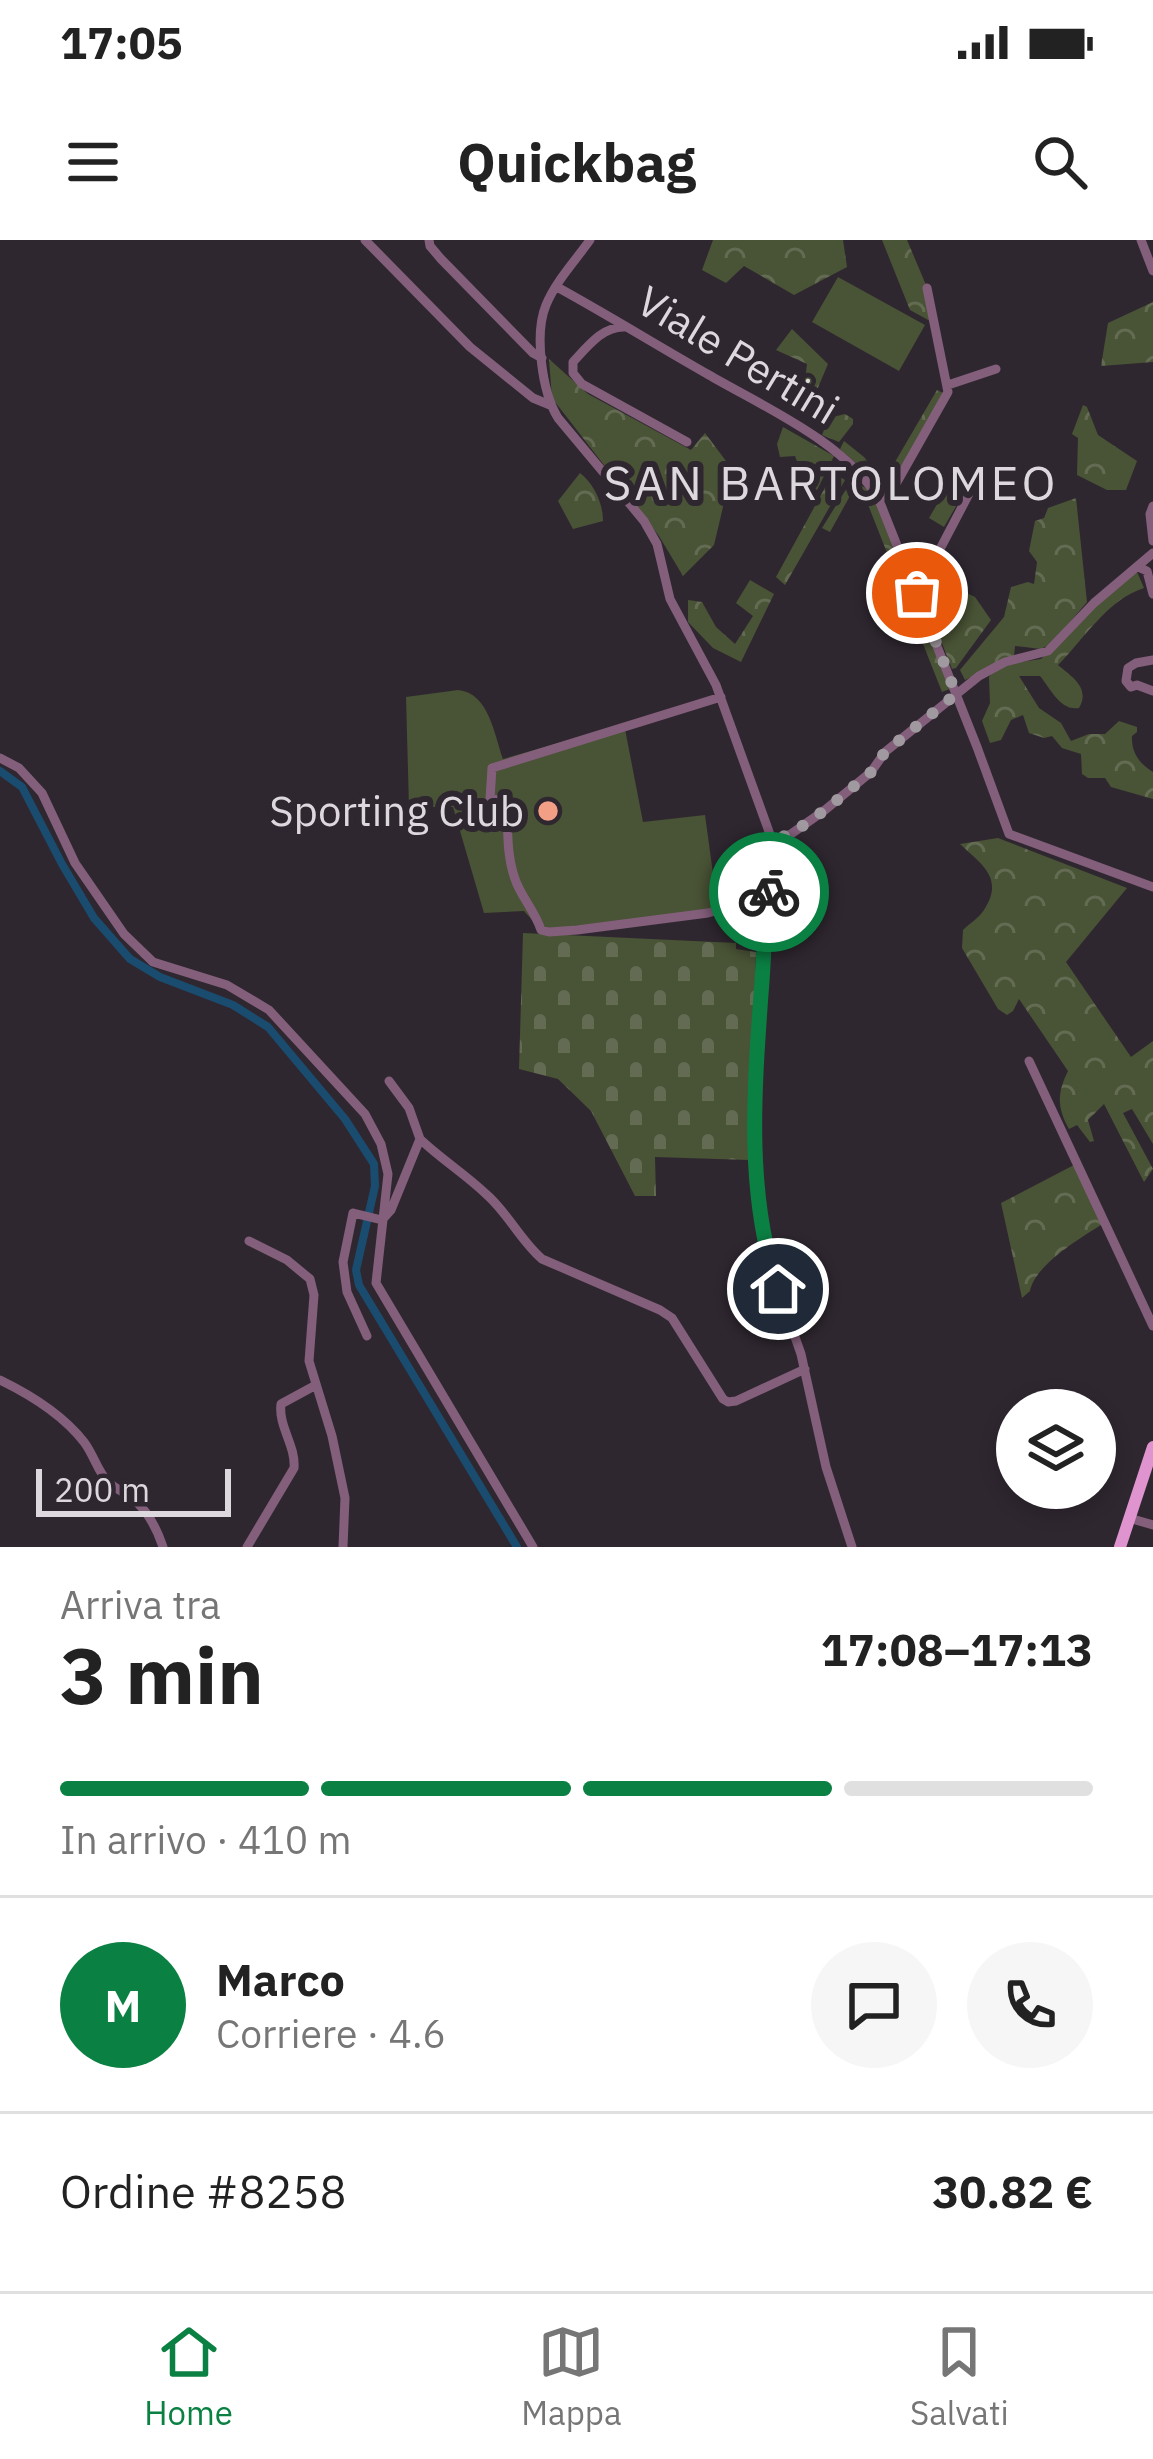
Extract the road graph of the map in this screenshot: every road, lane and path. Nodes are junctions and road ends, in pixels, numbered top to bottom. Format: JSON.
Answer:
{"nodes":[{"id":1,"x":365,"y":240,"type":"edge"},
{"id":2,"x":429,"y":240,"type":"edge"},
{"id":3,"x":590,"y":240,"type":"edge"},
{"id":4,"x":1141,"y":240,"type":"edge"},
{"id":5,"x":1153,"y":271,"type":"edge"},
{"id":6,"x":556,"y":286,"type":"junction"},
{"id":7,"x":927,"y":288,"type":"dead end"},
{"id":8,"x":631,"y":328,"type":"junction"},
{"id":9,"x":542,"y":358,"type":"junction"},
{"id":10,"x":996,"y":369,"type":"dead end"},
{"id":11,"x":948,"y":385,"type":"junction"},
{"id":12,"x":550,"y":405,"type":"junction"},
{"id":13,"x":687,"y":442,"type":"dead end"},
{"id":14,"x":982,"y":469,"type":"dead end"},
{"id":15,"x":879,"y":500,"type":"junction"},
{"id":16,"x":1153,"y":506,"type":"edge"},
{"id":17,"x":1153,"y":541,"type":"edge"},
{"id":18,"x":1153,"y":553,"type":"edge"},
{"id":19,"x":1138,"y":566,"type":"junction"},
{"id":20,"x":917,"y":593,"type":"junction"},
{"id":21,"x":1153,"y":594,"type":"edge"},
{"id":22,"x":1153,"y":660,"type":"edge"},
{"id":23,"x":1153,"y":691,"type":"edge"},
{"id":24,"x":956,"y":694,"type":"junction"},
{"id":25,"x":721,"y":697,"type":"junction"},
{"id":26,"x":0,"y":758,"type":"edge"},
{"id":27,"x":772,"y":840,"type":"junction"},
{"id":28,"x":1153,"y":887,"type":"edge"},
{"id":29,"x":767,"y":899,"type":"junction"},
{"id":30,"x":1030,"y":1060,"type":"dead end"},
{"id":31,"x":388,"y":1081,"type":"dead end"},
{"id":32,"x":420,"y":1139,"type":"junction"},
{"id":33,"x":382,"y":1220,"type":"junction"},
{"id":34,"x":249,"y":1241,"type":"dead end"},
{"id":35,"x":1153,"y":1326,"type":"edge"},
{"id":36,"x":367,"y":1336,"type":"dead end"},
{"id":37,"x":805,"y":1369,"type":"junction"},
{"id":38,"x":0,"y":1380,"type":"edge"},
{"id":39,"x":316,"y":1385,"type":"junction"},
{"id":40,"x":1153,"y":1447,"type":"edge"},
{"id":41,"x":1129,"y":1518,"type":"junction"},
{"id":42,"x":1153,"y":1525,"type":"edge"},
{"id":43,"x":163,"y":1547,"type":"edge"},
{"id":44,"x":247,"y":1547,"type":"edge"},
{"id":45,"x":343,"y":1547,"type":"edge"},
{"id":46,"x":533,"y":1547,"type":"edge"},
{"id":47,"x":852,"y":1547,"type":"edge"},
{"id":48,"x":1120,"y":1547,"type":"edge"}],
"edges":[{"from":1,"to":12,"type":"street"},
{"from":2,"to":9,"type":"street"},
{"from":3,"to":6,"type":"street"},
{"from":4,"to":5,"type":"street"},
{"from":6,"to":8,"type":"street","name":"Viale Pertini"},
{"from":6,"to":9,"type":"street"},
{"from":7,"to":11,"type":"street"},
{"from":8,"to":13,"type":"street"},
{"from":8,"to":15,"type":"street","name":"Viale Pertini"},
{"from":9,"to":12,"type":"street"},
{"from":10,"to":11,"type":"street"},
{"from":11,"to":15,"type":"street"},
{"from":12,"to":25,"type":"street"},
{"from":14,"to":20,"type":"street"},
{"from":15,"to":20,"type":"street","name":"Viale Pertini"},
{"from":16,"to":17,"type":"street"},
{"from":18,"to":19,"type":"street"},
{"from":19,"to":21,"type":"street"},
{"from":19,"to":24,"type":"street"},
{"from":20,"to":24,"type":"street","name":"Viale Pertini"},
{"from":22,"to":23,"type":"street"},
{"from":24,"to":27,"type":"street"},
{"from":24,"to":28,"type":"street","name":"Viale Pertini"},
{"from":25,"to":27,"type":"street"},
{"from":25,"to":29,"type":"street"},
{"from":26,"to":33,"type":"street"},
{"from":27,"to":29,"type":"street"},
{"from":29,"to":37,"type":"street"},
{"from":30,"to":35,"type":"street"},
{"from":31,"to":32,"type":"street"},
{"from":32,"to":33,"type":"street"},
{"from":32,"to":37,"type":"street"},
{"from":33,"to":36,"type":"street"},
{"from":33,"to":46,"type":"street"},
{"from":34,"to":39,"type":"street"},
{"from":37,"to":47,"type":"street"},
{"from":38,"to":43,"type":"street"},
{"from":39,"to":44,"type":"street"},
{"from":39,"to":45,"type":"street"},
{"from":40,"to":41,"type":"main road"},
{"from":41,"to":42,"type":"street"},
{"from":41,"to":48,"type":"main road"}]}
